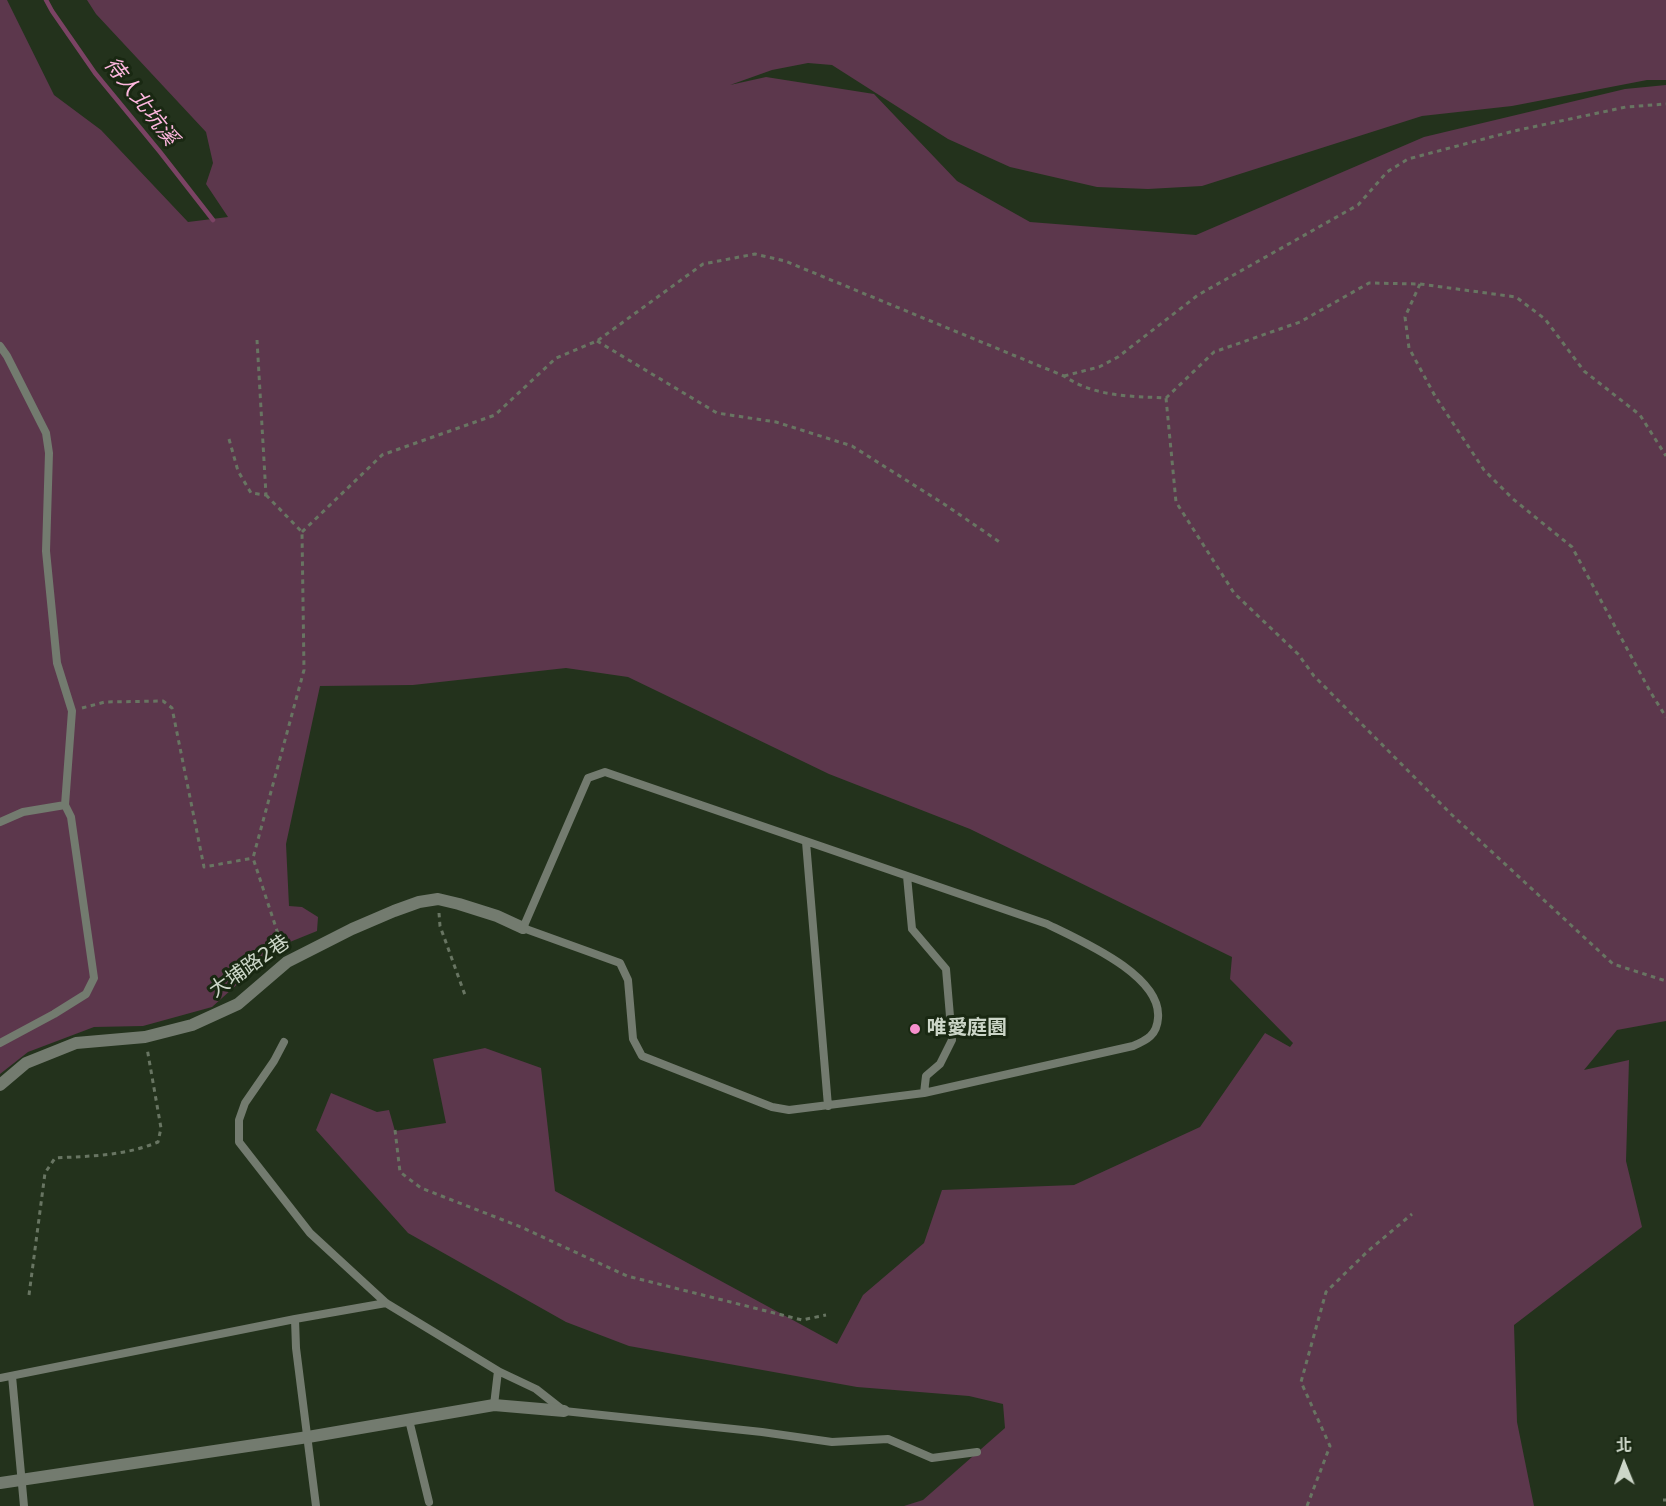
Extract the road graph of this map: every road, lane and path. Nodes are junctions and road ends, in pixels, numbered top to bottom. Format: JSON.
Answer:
{"nodes":[{"id":1,"x":1666,"y":104,"type":"edge"},
{"id":2,"x":1420,"y":284,"type":"junction"},
{"id":3,"x":257,"y":340,"type":"dead end"},
{"id":4,"x":597,"y":342,"type":"junction"},
{"id":5,"x":0,"y":346,"type":"edge"},
{"id":6,"x":1064,"y":376,"type":"junction"},
{"id":7,"x":1166,"y":398,"type":"junction"},
{"id":8,"x":229,"y":439,"type":"dead end"},
{"id":9,"x":1666,"y":456,"type":"edge"},
{"id":10,"x":266,"y":495,"type":"junction"},
{"id":11,"x":302,"y":532,"type":"junction"},
{"id":12,"x":1001,"y":543,"type":"dead end"},
{"id":13,"x":72,"y":711,"type":"junction"},
{"id":14,"x":1666,"y":717,"type":"edge"},
{"id":15,"x":65,"y":805,"type":"junction"},
{"id":16,"x":0,"y":822,"type":"edge"},
{"id":17,"x":806,"y":842,"type":"junction"},
{"id":18,"x":253,"y":858,"type":"junction"},
{"id":19,"x":907,"y":876,"type":"junction"},
{"id":20,"x":438,"y":899,"type":"junction"},
{"id":21,"x":523,"y":928,"type":"junction"},
{"id":22,"x":287,"y":962,"type":"junction"},
{"id":23,"x":1666,"y":981,"type":"edge"},
{"id":24,"x":465,"y":995,"type":"dead end"},
{"id":25,"x":145,"y":1037,"type":"junction"},
{"id":26,"x":284,"y":1042,"type":"dead end"},
{"id":27,"x":0,"y":1044,"type":"edge"},
{"id":28,"x":0,"y":1084,"type":"edge"},
{"id":29,"x":924,"y":1093,"type":"junction"},
{"id":30,"x":828,"y":1106,"type":"junction"},
{"id":31,"x":394,"y":1130,"type":"dead end"},
{"id":32,"x":1412,"y":1214,"type":"dead end"},
{"id":33,"x":29,"y":1295,"type":"dead end"},
{"id":34,"x":386,"y":1304,"type":"junction"},
{"id":35,"x":826,"y":1315,"type":"dead end"},
{"id":36,"x":295,"y":1319,"type":"junction"},
{"id":37,"x":498,"y":1371,"type":"junction"},
{"id":38,"x":12,"y":1376,"type":"junction"},
{"id":39,"x":0,"y":1378,"type":"edge"},
{"id":40,"x":494,"y":1405,"type":"junction"},
{"id":41,"x":564,"y":1411,"type":"junction"},
{"id":42,"x":409,"y":1420,"type":"junction"},
{"id":43,"x":308,"y":1437,"type":"junction"},
{"id":44,"x":977,"y":1452,"type":"dead end"},
{"id":45,"x":21,"y":1479,"type":"junction"},
{"id":46,"x":0,"y":1483,"type":"edge"},
{"id":47,"x":429,"y":1502,"type":"dead end"},
{"id":48,"x":24,"y":1506,"type":"edge"},
{"id":49,"x":315,"y":1506,"type":"edge"},
{"id":50,"x":1307,"y":1506,"type":"edge"}],
"edges":[{"from":1,"to":6,"type":"path"},
{"from":2,"to":7,"type":"path"},
{"from":2,"to":9,"type":"path"},
{"from":2,"to":14,"type":"path"},
{"from":3,"to":10,"type":"path"},
{"from":4,"to":6,"type":"path"},
{"from":4,"to":11,"type":"path"},
{"from":4,"to":12,"type":"path"},
{"from":5,"to":13,"type":"lane"},
{"from":6,"to":7,"type":"path"},
{"from":7,"to":23,"type":"path"},
{"from":8,"to":10,"type":"path"},
{"from":10,"to":11,"type":"path"},
{"from":11,"to":18,"type":"path"},
{"from":13,"to":15,"type":"lane"},
{"from":13,"to":18,"type":"path"},
{"from":15,"to":16,"type":"lane"},
{"from":15,"to":27,"type":"lane"},
{"from":17,"to":19,"type":"lane"},
{"from":17,"to":21,"type":"lane"},
{"from":17,"to":30,"type":"lane"},
{"from":18,"to":22,"type":"path"},
{"from":19,"to":29,"type":"lane"},
{"from":19,"to":29,"type":"lane"},
{"from":20,"to":21,"type":"street","name":"大埔路2巷"},
{"from":20,"to":22,"type":"street","name":"大埔路2巷"},
{"from":20,"to":24,"type":"path"},
{"from":21,"to":30,"type":"lane"},
{"from":22,"to":25,"type":"street","name":"大埔路2巷"},
{"from":25,"to":28,"type":"street","name":"大埔路2巷"},
{"from":25,"to":33,"type":"path"},
{"from":26,"to":34,"type":"lane"},
{"from":29,"to":30,"type":"lane"},
{"from":31,"to":35,"type":"path"},
{"from":32,"to":50,"type":"path"},
{"from":34,"to":36,"type":"lane"},
{"from":34,"to":37,"type":"lane"},
{"from":36,"to":38,"type":"lane"},
{"from":36,"to":43,"type":"lane"},
{"from":37,"to":40,"type":"lane"},
{"from":37,"to":41,"type":"lane"},
{"from":38,"to":39,"type":"lane"},
{"from":38,"to":45,"type":"lane"},
{"from":40,"to":41,"type":"street"},
{"from":40,"to":42,"type":"street"},
{"from":41,"to":44,"type":"lane"},
{"from":42,"to":43,"type":"street"},
{"from":42,"to":47,"type":"lane"},
{"from":43,"to":45,"type":"street"},
{"from":43,"to":49,"type":"lane"},
{"from":45,"to":46,"type":"street"},
{"from":45,"to":48,"type":"lane"}]}
